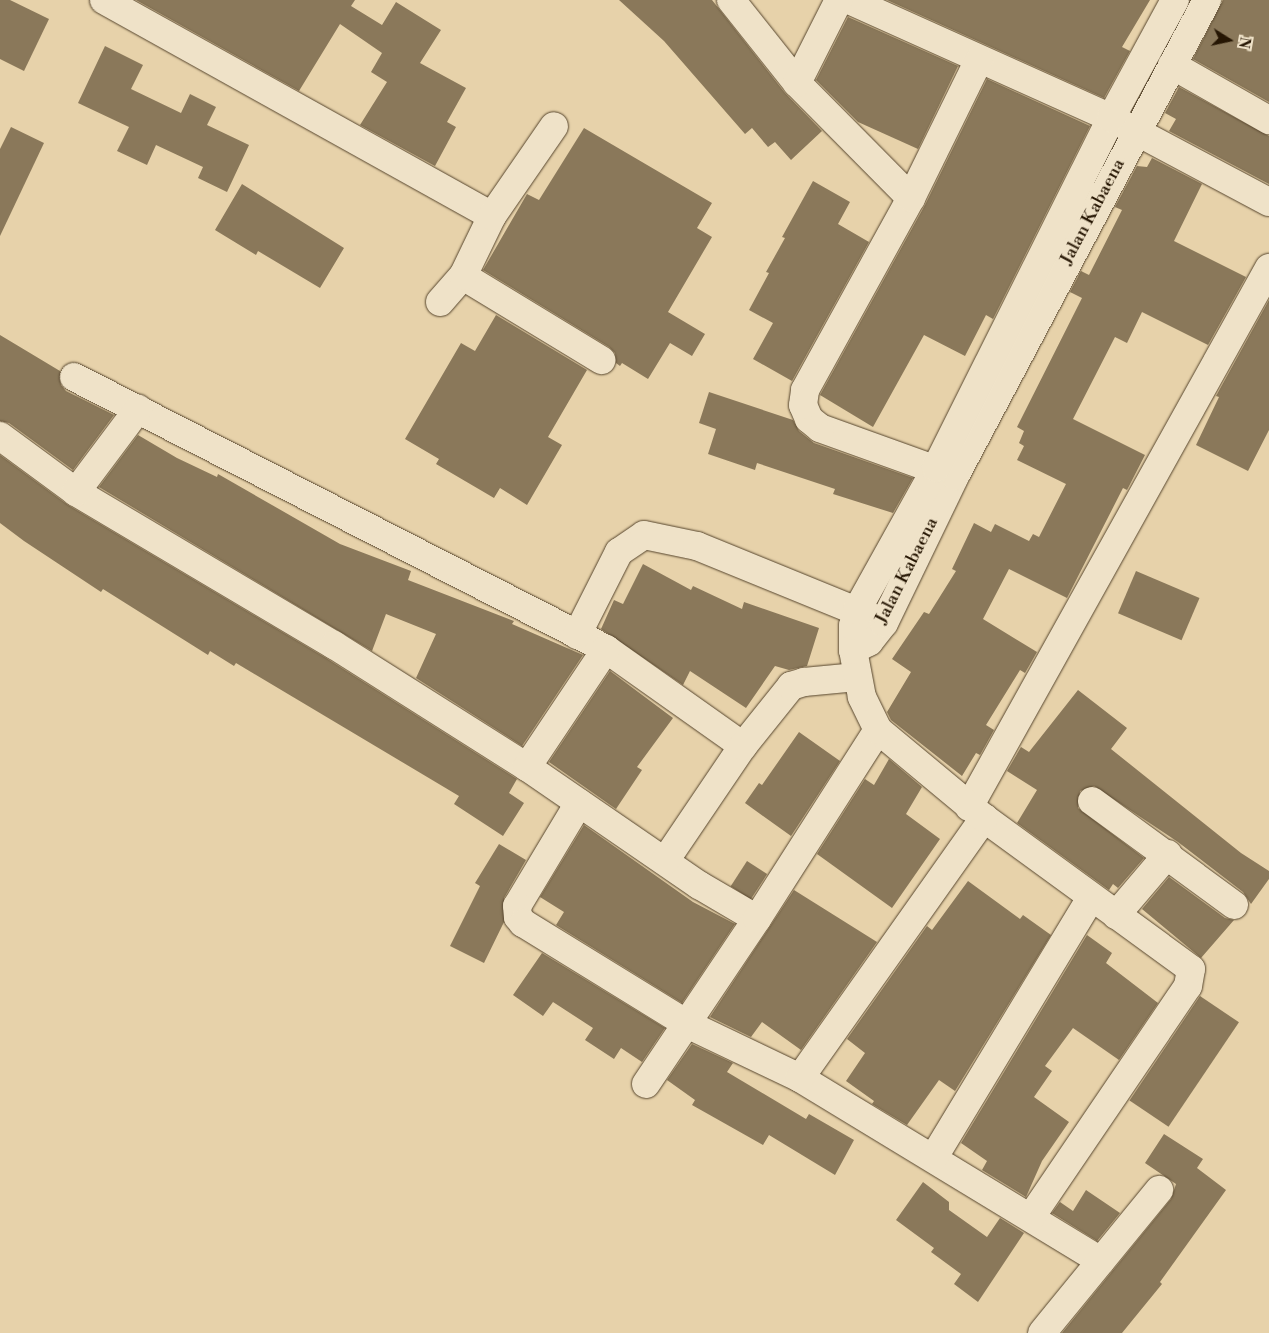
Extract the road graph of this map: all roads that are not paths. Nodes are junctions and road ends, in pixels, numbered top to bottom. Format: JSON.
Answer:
{"nodes":[{"id":1,"x":104,"y":0,"type":"edge"},
{"id":2,"x":839,"y":0,"type":"edge"},
{"id":3,"x":849,"y":0,"type":"edge"},
{"id":4,"x":1175,"y":0,"type":"edge"},
{"id":5,"x":1207,"y":0,"type":"edge"},
{"id":6,"x":735,"y":2,"type":"edge"},
{"id":7,"x":979,"y":60,"type":"junction"},
{"id":8,"x":1172,"y":65,"type":"junction"},
{"id":9,"x":797,"y":83,"type":"junction"},
{"id":10,"x":1111,"y":118,"type":"junction"},
{"id":11,"x":1269,"y":120,"type":"edge"},
{"id":12,"x":554,"y":126,"type":"dead end"},
{"id":13,"x":1135,"y":132,"type":"junction"},
{"id":14,"x":911,"y":198,"type":"junction"},
{"id":15,"x":1269,"y":202,"type":"edge"},
{"id":16,"x":492,"y":216,"type":"junction"},
{"id":17,"x":1269,"y":268,"type":"edge"},
{"id":18,"x":463,"y":276,"type":"junction"},
{"id":19,"x":440,"y":302,"type":"dead end"},
{"id":20,"x":601,"y":360,"type":"dead end"},
{"id":21,"x":74,"y":377,"type":"dead end"},
{"id":22,"x":138,"y":409,"type":"junction"},
{"id":23,"x":0,"y":436,"type":"edge"},
{"id":24,"x":945,"y":472,"type":"junction"},
{"id":25,"x":76,"y":492,"type":"junction"},
{"id":26,"x":857,"y":610,"type":"junction"},
{"id":27,"x":884,"y":623,"type":"junction"},
{"id":28,"x":577,"y":635,"type":"junction"},
{"id":29,"x":606,"y":649,"type":"junction"},
{"id":30,"x":854,"y":650,"type":"junction"},
{"id":31,"x":857,"y":677,"type":"junction"},
{"id":32,"x":878,"y":730,"type":"junction"},
{"id":33,"x":743,"y":746,"type":"junction"},
{"id":34,"x":527,"y":767,"type":"junction"},
{"id":35,"x":1092,"y":801,"type":"dead end"},
{"id":36,"x":579,"y":802,"type":"junction"},
{"id":37,"x":976,"y":812,"type":"junction"},
{"id":38,"x":1168,"y":854,"type":"junction"},
{"id":39,"x":665,"y":861,"type":"junction"},
{"id":40,"x":1091,"y":898,"type":"junction"},
{"id":41,"x":1234,"y":905,"type":"dead end"},
{"id":42,"x":1116,"y":915,"type":"junction"},
{"id":43,"x":757,"y":919,"type":"junction"},
{"id":44,"x":687,"y":1024,"type":"junction"},
{"id":45,"x":800,"y":1078,"type":"junction"},
{"id":46,"x":646,"y":1084,"type":"dead end"},
{"id":47,"x":934,"y":1157,"type":"junction"},
{"id":48,"x":1159,"y":1190,"type":"dead end"},
{"id":49,"x":1031,"y":1217,"type":"junction"},
{"id":50,"x":1101,"y":1261,"type":"junction"},
{"id":51,"x":1042,"y":1333,"type":"edge"}],
"edges":[{"from":1,"to":16,"type":"street"},
{"from":2,"to":9,"type":"street"},
{"from":3,"to":7,"type":"street"},
{"from":4,"to":10,"type":"street","name":"Jalan Kabaena"},
{"from":5,"to":8,"type":"street","name":"Jalan Kabaena"},
{"from":6,"to":9,"type":"street"},
{"from":7,"to":10,"type":"street"},
{"from":7,"to":14,"type":"street"},
{"from":8,"to":11,"type":"street"},
{"from":8,"to":13,"type":"street","name":"Jalan Kabaena"},
{"from":9,"to":14,"type":"street"},
{"from":10,"to":13,"type":"street"},
{"from":10,"to":24,"type":"street","name":"Jalan Kabaena"},
{"from":12,"to":16,"type":"street"},
{"from":13,"to":15,"type":"street"},
{"from":13,"to":24,"type":"street","name":"Jalan Kabaena"},
{"from":14,"to":24,"type":"street"},
{"from":16,"to":18,"type":"street"},
{"from":17,"to":37,"type":"street"},
{"from":18,"to":19,"type":"street"},
{"from":18,"to":20,"type":"street"},
{"from":21,"to":22,"type":"street"},
{"from":22,"to":25,"type":"street"},
{"from":22,"to":28,"type":"street"},
{"from":23,"to":25,"type":"street"},
{"from":24,"to":26,"type":"street","name":"Jalan Kabaena"},
{"from":24,"to":27,"type":"street","name":"Jalan Kabaena"},
{"from":25,"to":34,"type":"street"},
{"from":26,"to":27,"type":"street"},
{"from":26,"to":28,"type":"street"},
{"from":26,"to":30,"type":"street","name":"Jalan Kabaena"},
{"from":27,"to":30,"type":"street","name":"Jalan Kabaena"},
{"from":28,"to":29,"type":"street"},
{"from":29,"to":33,"type":"street"},
{"from":29,"to":34,"type":"street"},
{"from":30,"to":31,"type":"street"},
{"from":31,"to":32,"type":"street"},
{"from":31,"to":33,"type":"street"},
{"from":32,"to":37,"type":"street"},
{"from":32,"to":43,"type":"street"},
{"from":33,"to":39,"type":"street"},
{"from":34,"to":36,"type":"street"},
{"from":35,"to":38,"type":"street"},
{"from":36,"to":39,"type":"street"},
{"from":36,"to":44,"type":"street"},
{"from":37,"to":40,"type":"street"},
{"from":37,"to":45,"type":"street"},
{"from":38,"to":41,"type":"street"},
{"from":38,"to":42,"type":"street"},
{"from":39,"to":43,"type":"street"},
{"from":40,"to":42,"type":"street"},
{"from":40,"to":47,"type":"street"},
{"from":42,"to":49,"type":"street"},
{"from":43,"to":44,"type":"street"},
{"from":44,"to":45,"type":"street"},
{"from":44,"to":46,"type":"street"},
{"from":45,"to":47,"type":"street"},
{"from":47,"to":49,"type":"street"},
{"from":48,"to":50,"type":"street"},
{"from":49,"to":50,"type":"street"},
{"from":50,"to":51,"type":"street"}]}
